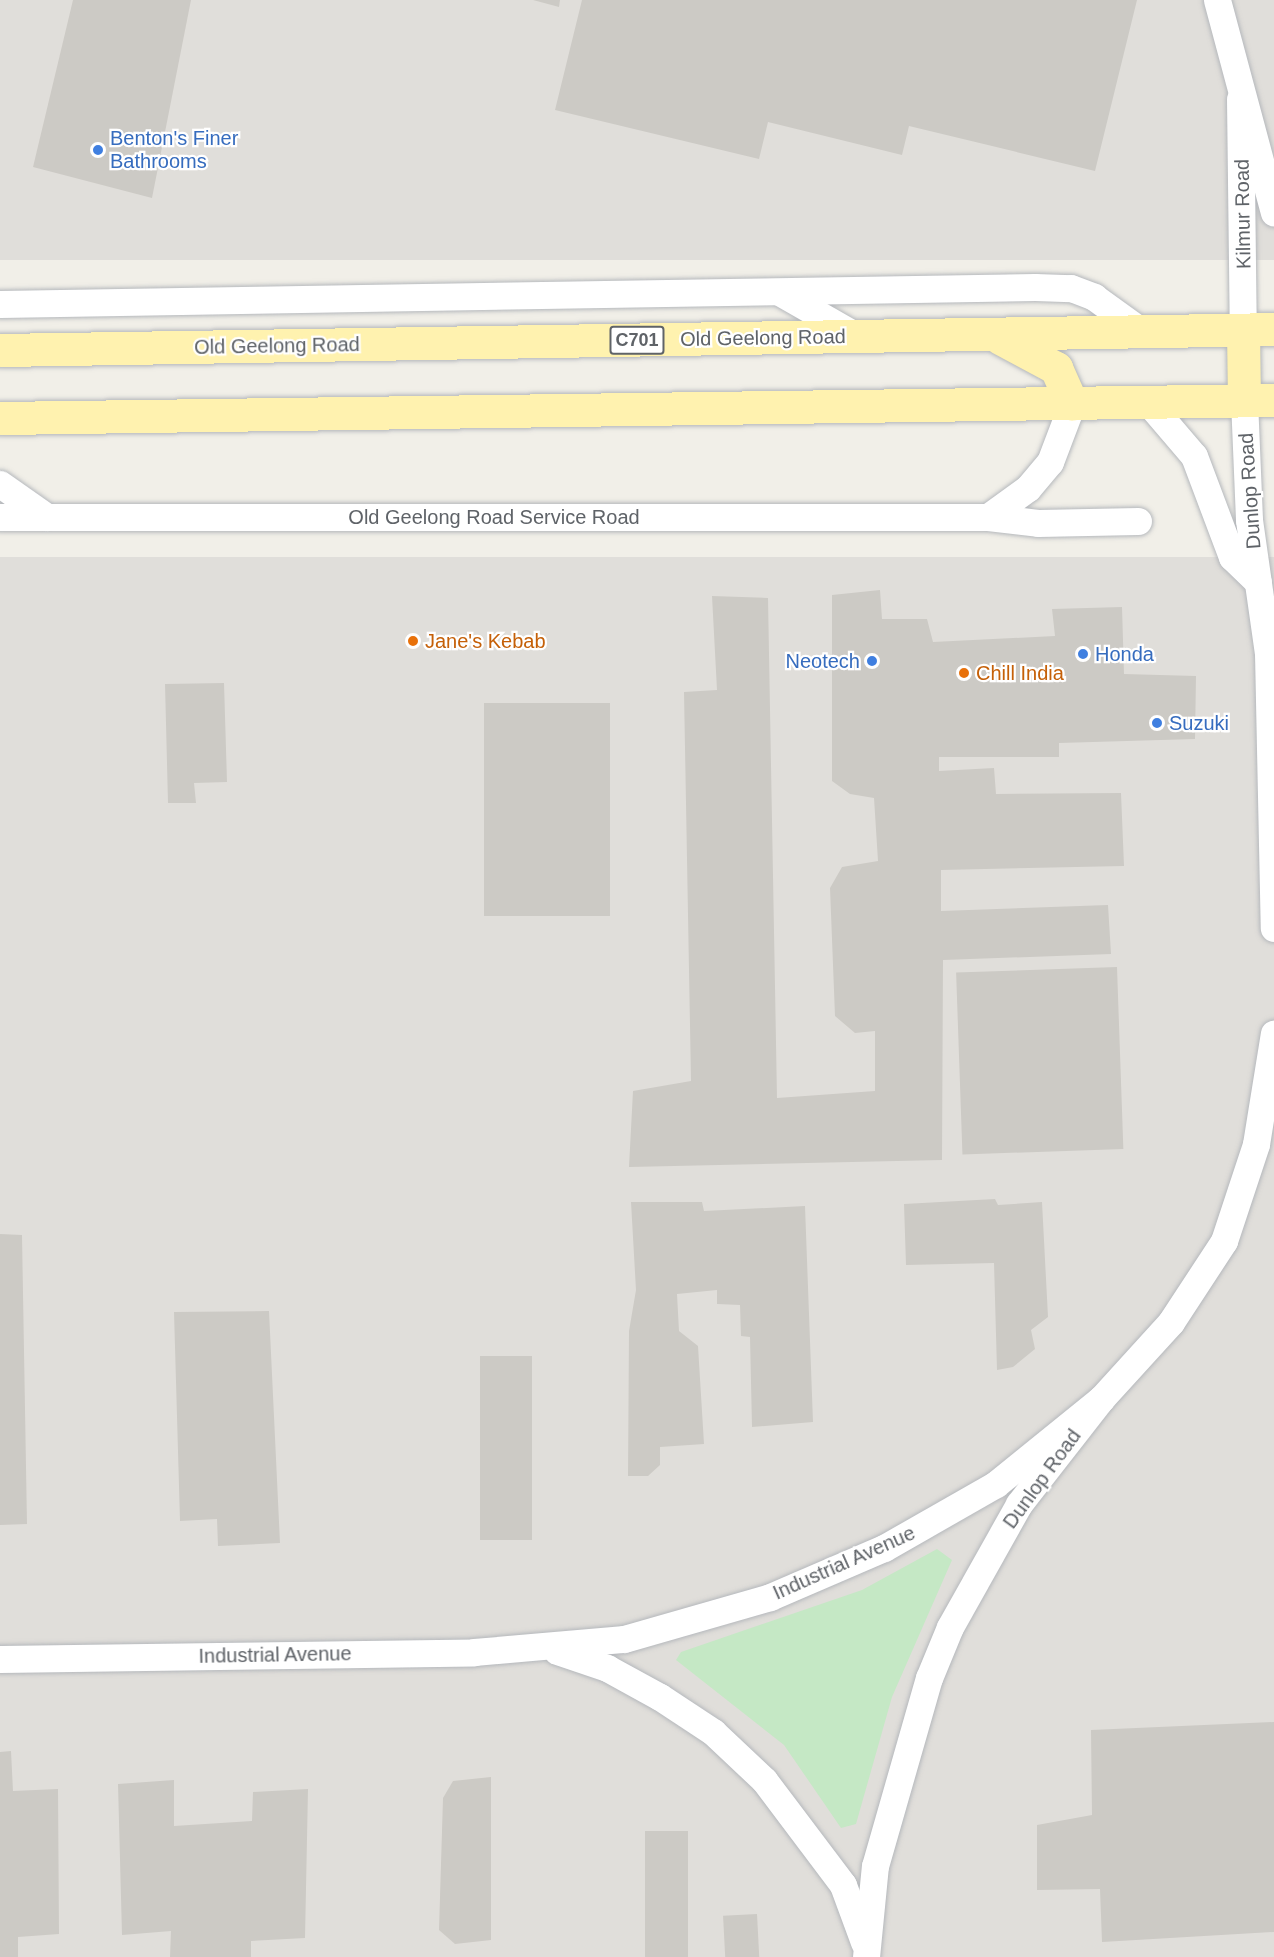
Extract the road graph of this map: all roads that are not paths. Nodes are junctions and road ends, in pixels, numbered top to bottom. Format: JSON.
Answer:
{"nodes":[{"id":1,"x":1217,"y":0,"type":"edge"},
{"id":2,"x":1240,"y":99,"type":"junction"},
{"id":3,"x":1274,"y":162,"type":"edge"},
{"id":4,"x":1274,"y":212,"type":"edge"},
{"id":5,"x":774,"y":290,"type":"junction"},
{"id":6,"x":0,"y":304,"type":"edge"},
{"id":7,"x":1259,"y":329,"type":"edge"},
{"id":8,"x":1144,"y":333,"type":"junction"},
{"id":9,"x":993,"y":335,"type":"junction"},
{"id":10,"x":858,"y":337,"type":"junction"},
{"id":11,"x":0,"y":350,"type":"edge"},
{"id":12,"x":1259,"y":400,"type":"edge"},
{"id":13,"x":1147,"y":401,"type":"junction"},
{"id":14,"x":1072,"y":404,"type":"junction"},
{"id":15,"x":0,"y":418,"type":"edge"},
{"id":16,"x":0,"y":484,"type":"edge"},
{"id":17,"x":0,"y":517,"type":"edge"},
{"id":18,"x":47,"y":517,"type":"junction"},
{"id":19,"x":988,"y":517,"type":"junction"},
{"id":20,"x":1138,"y":521,"type":"dead end"},
{"id":21,"x":1258,"y":582,"type":"junction"},
{"id":22,"x":1274,"y":609,"type":"edge"},
{"id":23,"x":1268,"y":653,"type":"junction"},
{"id":24,"x":1274,"y":928,"type":"edge"},
{"id":25,"x":1274,"y":1033,"type":"edge"},
{"id":26,"x":1101,"y":1399,"type":"junction"},
{"id":27,"x":550,"y":1649,"type":"junction"},
{"id":28,"x":0,"y":1659,"type":"edge"},
{"id":29,"x":866,"y":1953,"type":"edge"}],
"edges":[{"from":1,"to":2,"type":"street","name":"Kilmur Road"},
{"from":2,"to":3,"type":"street","name":"Kilmur Road"},
{"from":2,"to":4,"type":"street","name":"Kilmur Road"},
{"from":2,"to":7,"type":"street","name":"Kilmur Road"},
{"from":5,"to":6,"type":"street"},
{"from":5,"to":8,"type":"street"},
{"from":5,"to":10,"type":"street"},
{"from":7,"to":8,"type":"main road","name":"Old Geelong Road","number":"C701"},
{"from":7,"to":12,"type":"main road"},
{"from":8,"to":9,"type":"main road","name":"Old Geelong Road","number":"C701"},
{"from":9,"to":10,"type":"main road","name":"Old Geelong Road","number":"C701"},
{"from":9,"to":14,"type":"main road"},
{"from":10,"to":11,"type":"main road","name":"Old Geelong Road","number":"C701"},
{"from":12,"to":13,"type":"main road"},
{"from":12,"to":21,"type":"street","name":"Dunlop Road"},
{"from":13,"to":14,"type":"main road"},
{"from":13,"to":21,"type":"street"},
{"from":14,"to":15,"type":"main road"},
{"from":14,"to":19,"type":"street"},
{"from":16,"to":18,"type":"street"},
{"from":17,"to":18,"type":"street","name":"Old Geelong Road Service Road"},
{"from":18,"to":19,"type":"street","name":"Old Geelong Road Service Road"},
{"from":19,"to":20,"type":"street","name":"Old Geelong Road Service Road"},
{"from":21,"to":23,"type":"street","name":"Dunlop Road"},
{"from":22,"to":23,"type":"street","name":"Dunlop Road"},
{"from":23,"to":24,"type":"street","name":"Dunlop Road"},
{"from":25,"to":26,"type":"street","name":"Dunlop Road"},
{"from":26,"to":27,"type":"street","name":"Industrial Avenue"},
{"from":26,"to":29,"type":"street","name":"Dunlop Road"},
{"from":27,"to":28,"type":"street","name":"Industrial Avenue"},
{"from":27,"to":29,"type":"street","name":"Industrial Avenue"}]}
